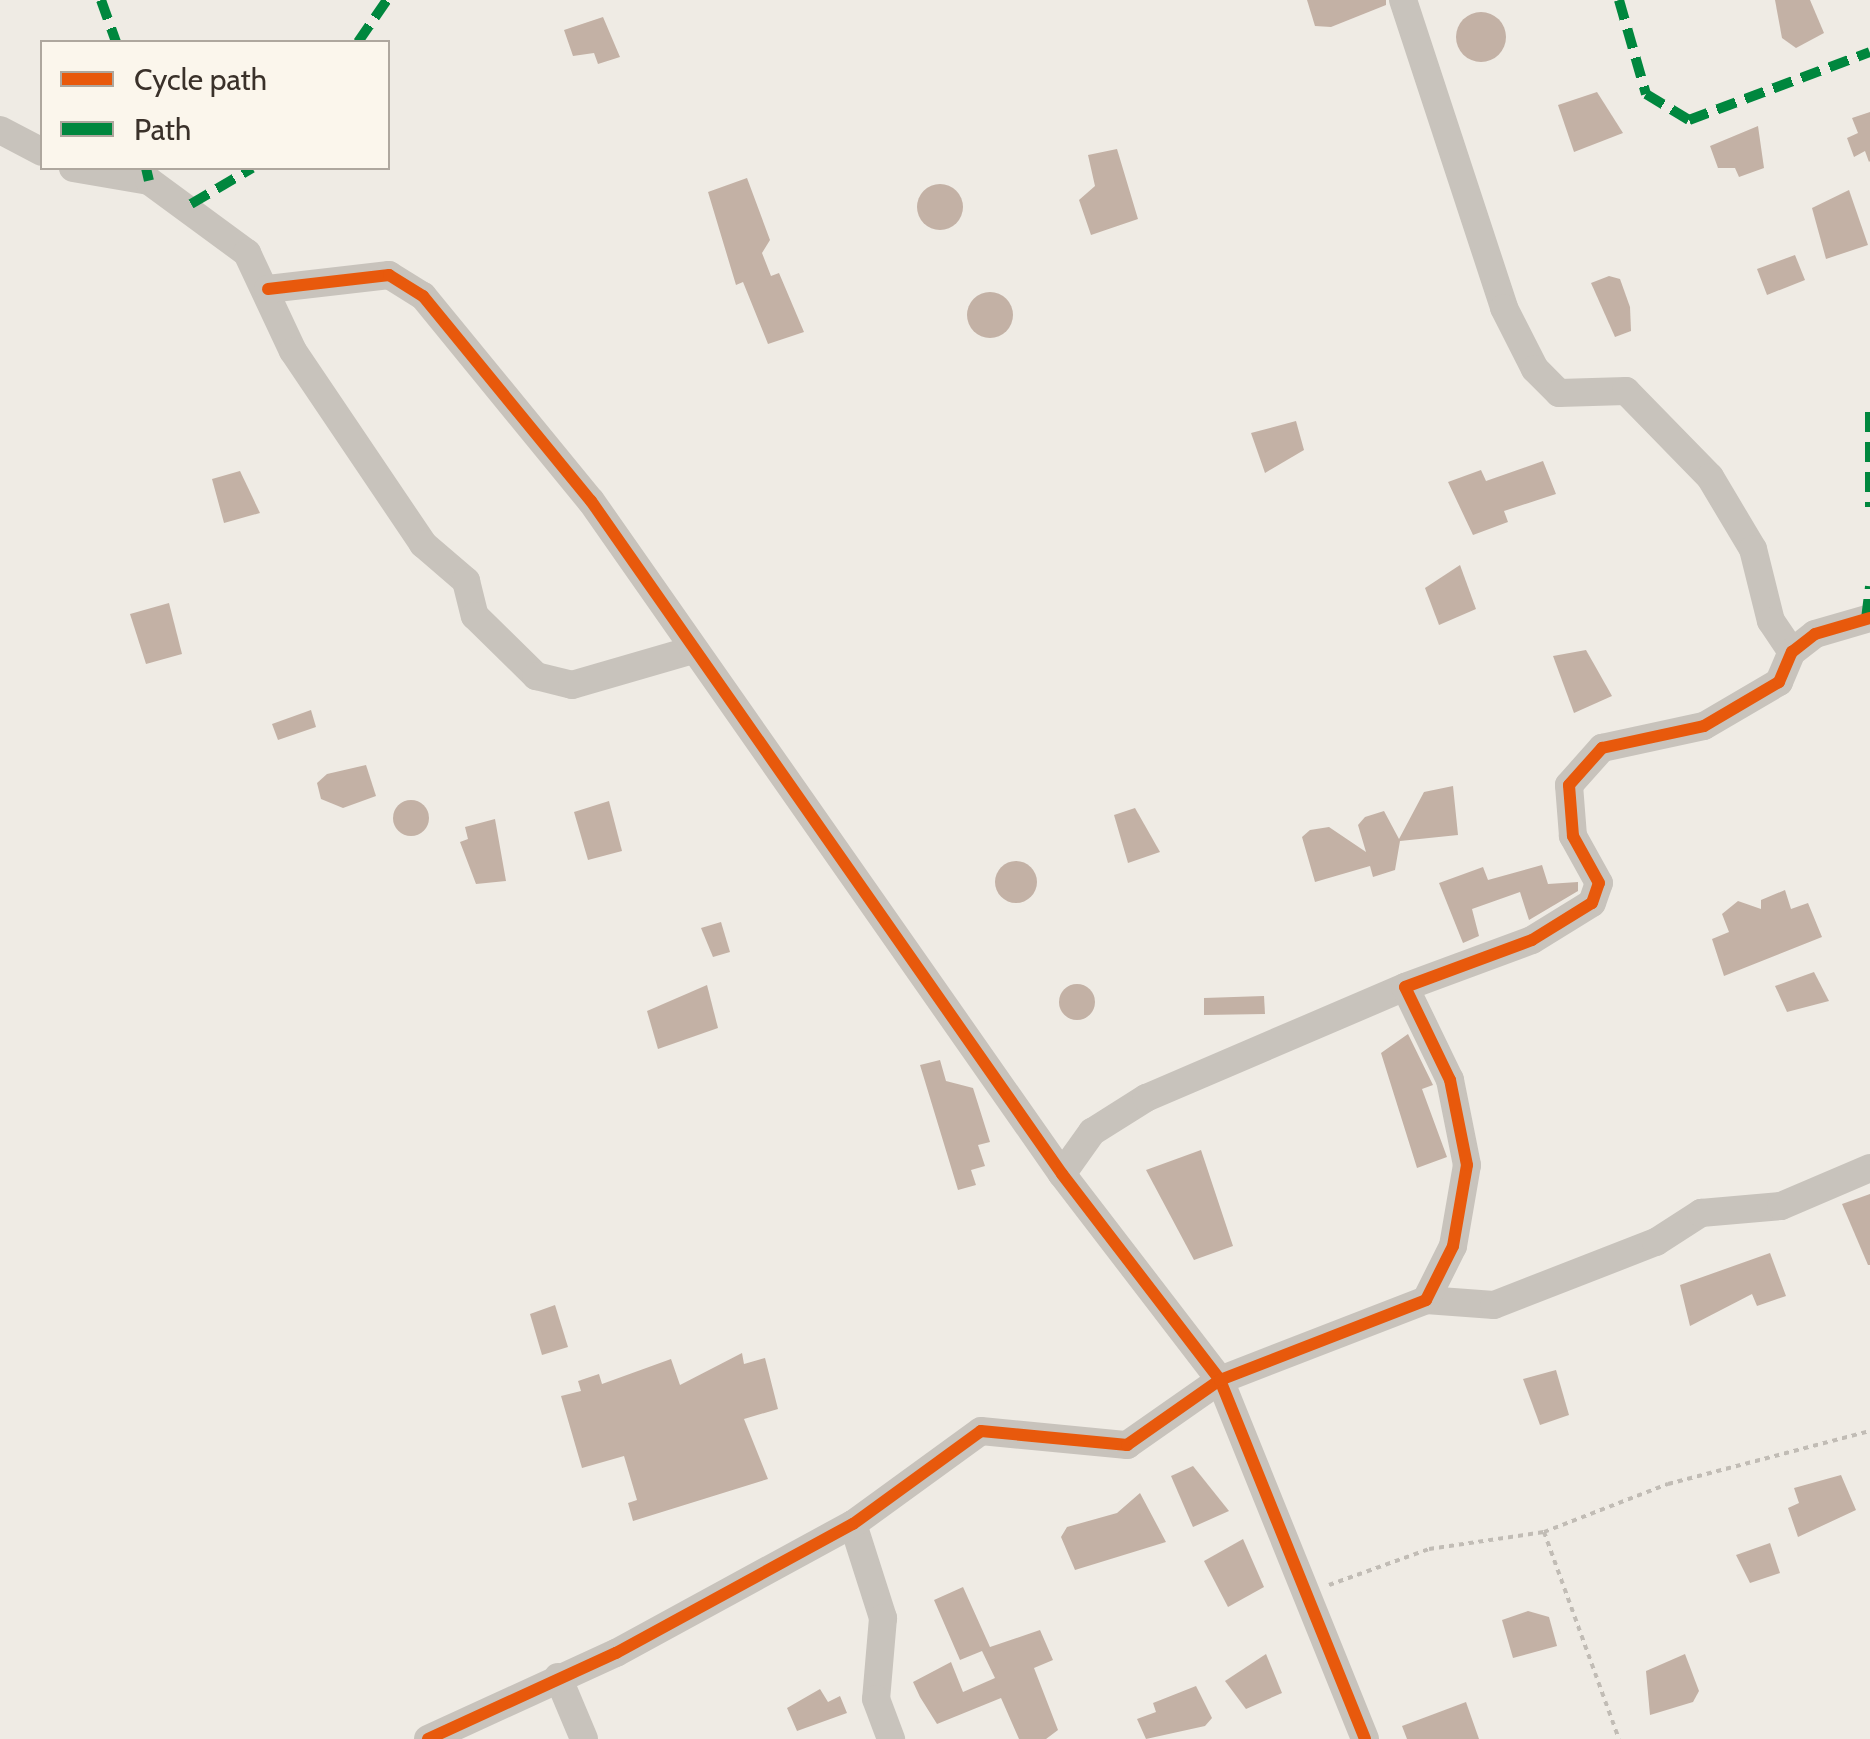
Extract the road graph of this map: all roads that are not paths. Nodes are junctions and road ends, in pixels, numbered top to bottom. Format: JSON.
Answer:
{"nodes":[{"id":1,"x":1403,"y":0,"type":"edge"},
{"id":2,"x":0,"y":130,"type":"edge"},
{"id":3,"x":40,"y":151,"type":"edge"},
{"id":4,"x":85,"y":170,"type":"edge"},
{"id":5,"x":268,"y":289,"type":"junction"},
{"id":6,"x":1870,"y":618,"type":"edge"},
{"id":7,"x":689,"y":651,"type":"junction"},
{"id":8,"x":1792,"y":652,"type":"junction"},
{"id":9,"x":1404,"y":987,"type":"junction"},
{"id":10,"x":1870,"y":1168,"type":"edge"},
{"id":11,"x":1062,"y":1174,"type":"junction"},
{"id":12,"x":1426,"y":1300,"type":"junction"},
{"id":13,"x":1220,"y":1380,"type":"junction"},
{"id":14,"x":853,"y":1524,"type":"junction"},
{"id":15,"x":558,"y":1677,"type":"junction"},
{"id":16,"x":428,"y":1739,"type":"edge"},
{"id":17,"x":584,"y":1739,"type":"edge"},
{"id":18,"x":891,"y":1739,"type":"edge"},
{"id":19,"x":1365,"y":1739,"type":"edge"}],
"edges":[{"from":1,"to":8,"type":"street"},
{"from":2,"to":3,"type":"street"},
{"from":4,"to":5,"type":"street"},
{"from":5,"to":7,"type":"street"},
{"from":5,"to":7,"type":"street"},
{"from":6,"to":8,"type":"street"},
{"from":7,"to":11,"type":"street"},
{"from":8,"to":9,"type":"street"},
{"from":9,"to":11,"type":"street"},
{"from":9,"to":12,"type":"street"},
{"from":10,"to":12,"type":"street"},
{"from":11,"to":13,"type":"street"},
{"from":12,"to":13,"type":"street"},
{"from":13,"to":14,"type":"street"},
{"from":13,"to":19,"type":"street"},
{"from":14,"to":15,"type":"street"},
{"from":14,"to":18,"type":"street"},
{"from":15,"to":16,"type":"street"},
{"from":15,"to":17,"type":"street"}]}
